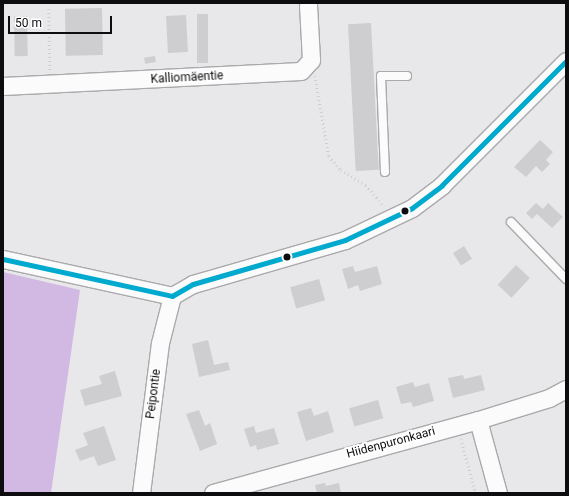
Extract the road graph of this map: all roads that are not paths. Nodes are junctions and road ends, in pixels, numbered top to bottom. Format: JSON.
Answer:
{"nodes":[{"id":1,"x":308,"y":6,"type":"dead end"},
{"id":2,"x":566,"y":61,"type":"edge"},
{"id":3,"x":407,"y":76,"type":"dead end"},
{"id":4,"x":3,"y":86,"type":"edge"},
{"id":5,"x":385,"y":172,"type":"dead end"},
{"id":6,"x":511,"y":222,"type":"dead end"},
{"id":7,"x":3,"y":259,"type":"edge"},
{"id":8,"x":566,"y":279,"type":"edge"},
{"id":9,"x":172,"y":296,"type":"junction"},
{"id":10,"x":566,"y":389,"type":"edge"},
{"id":11,"x":478,"y":420,"type":"junction"},
{"id":12,"x":142,"y":493,"type":"edge"},
{"id":13,"x":213,"y":493,"type":"edge"},
{"id":14,"x":498,"y":493,"type":"edge"}],
"edges":[{"from":1,"to":4,"type":"street","name":"Kalliomäentie"},
{"from":2,"to":9,"type":"street"},
{"from":3,"to":5,"type":"lane"},
{"from":6,"to":8,"type":"lane"},
{"from":7,"to":9,"type":"street"},
{"from":9,"to":12,"type":"street","name":"Peipontie"},
{"from":10,"to":11,"type":"street","name":"Hiidenpuronkaari"},
{"from":11,"to":13,"type":"street","name":"Hiidenpuronkaari"},
{"from":11,"to":14,"type":"street"}]}
